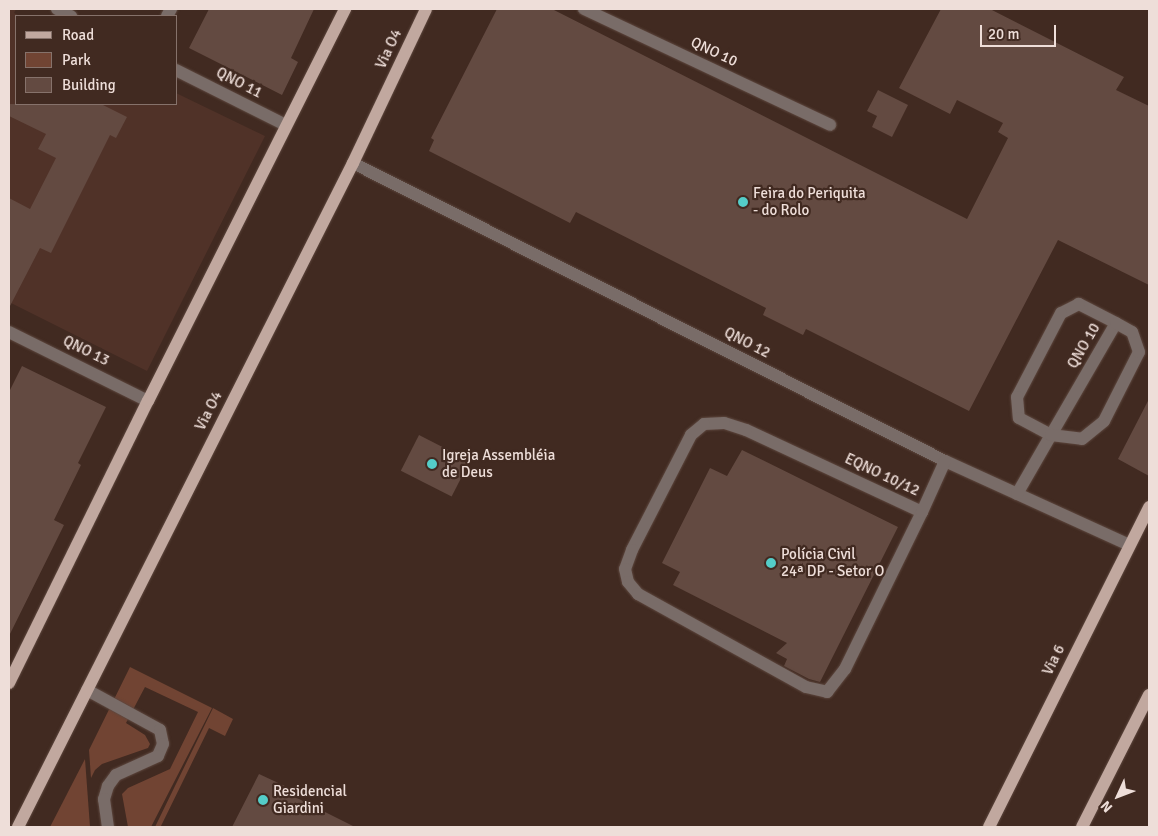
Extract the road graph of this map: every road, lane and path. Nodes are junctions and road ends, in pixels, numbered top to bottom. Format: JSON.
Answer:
{"nodes":[{"id":1,"x":56,"y":9,"type":"edge"},
{"id":2,"x":345,"y":9,"type":"edge"},
{"id":3,"x":426,"y":9,"type":"edge"},
{"id":4,"x":584,"y":9,"type":"edge"},
{"id":5,"x":69,"y":15,"type":"edge"},
{"id":6,"x":178,"y":71,"type":"edge"},
{"id":7,"x":286,"y":125,"type":"junction"},
{"id":8,"x":830,"y":125,"type":"dead end"},
{"id":9,"x":353,"y":163,"type":"junction"},
{"id":10,"x":1116,"y":322,"type":"junction"},
{"id":11,"x":10,"y":337,"type":"edge"},
{"id":12,"x":148,"y":400,"type":"junction"},
{"id":13,"x":1051,"y":435,"type":"junction"},
{"id":14,"x":945,"y":461,"type":"junction"},
{"id":15,"x":1017,"y":494,"type":"junction"},
{"id":16,"x":1149,"y":507,"type":"edge"},
{"id":17,"x":922,"y":512,"type":"junction"},
{"id":18,"x":1129,"y":545,"type":"junction"},
{"id":19,"x":9,"y":684,"type":"edge"},
{"id":20,"x":87,"y":690,"type":"junction"},
{"id":21,"x":1149,"y":695,"type":"edge"},
{"id":22,"x":20,"y":823,"type":"edge"},
{"id":23,"x":9,"y":826,"type":"edge"},
{"id":24,"x":108,"y":827,"type":"edge"},
{"id":25,"x":989,"y":827,"type":"edge"},
{"id":26,"x":1082,"y":827,"type":"edge"}],
"edges":[{"from":1,"to":5,"type":"street"},
{"from":2,"to":7,"type":"main road"},
{"from":3,"to":9,"type":"main road","name":"Via O4"},
{"from":4,"to":8,"type":"street","name":"QNO 10"},
{"from":6,"to":7,"type":"street","name":"QNO 11"},
{"from":7,"to":12,"type":"main road"},
{"from":9,"to":14,"type":"street","name":"QNO 12"},
{"from":9,"to":20,"type":"main road","name":"Via O4"},
{"from":10,"to":13,"type":"street","name":"QNO 10"},
{"from":10,"to":13,"type":"street"},
{"from":10,"to":13,"type":"street","name":"QNO 10"},
{"from":11,"to":12,"type":"street","name":"QNO 13"},
{"from":12,"to":19,"type":"main road"},
{"from":13,"to":15,"type":"street","name":"QNO 10"},
{"from":14,"to":15,"type":"street","name":"QNO 12"},
{"from":14,"to":17,"type":"street"},
{"from":15,"to":18,"type":"street","name":"QNO 12"},
{"from":16,"to":18,"type":"main road","name":"Via 6"},
{"from":17,"to":17,"type":"street","name":"EQNO 10/12"},
{"from":18,"to":25,"type":"main road","name":"Via 6"},
{"from":20,"to":22,"type":"main road","name":"Via O4"},
{"from":20,"to":24,"type":"street"},
{"from":21,"to":26,"type":"main road"},
{"from":22,"to":23,"type":"main road"}]}
